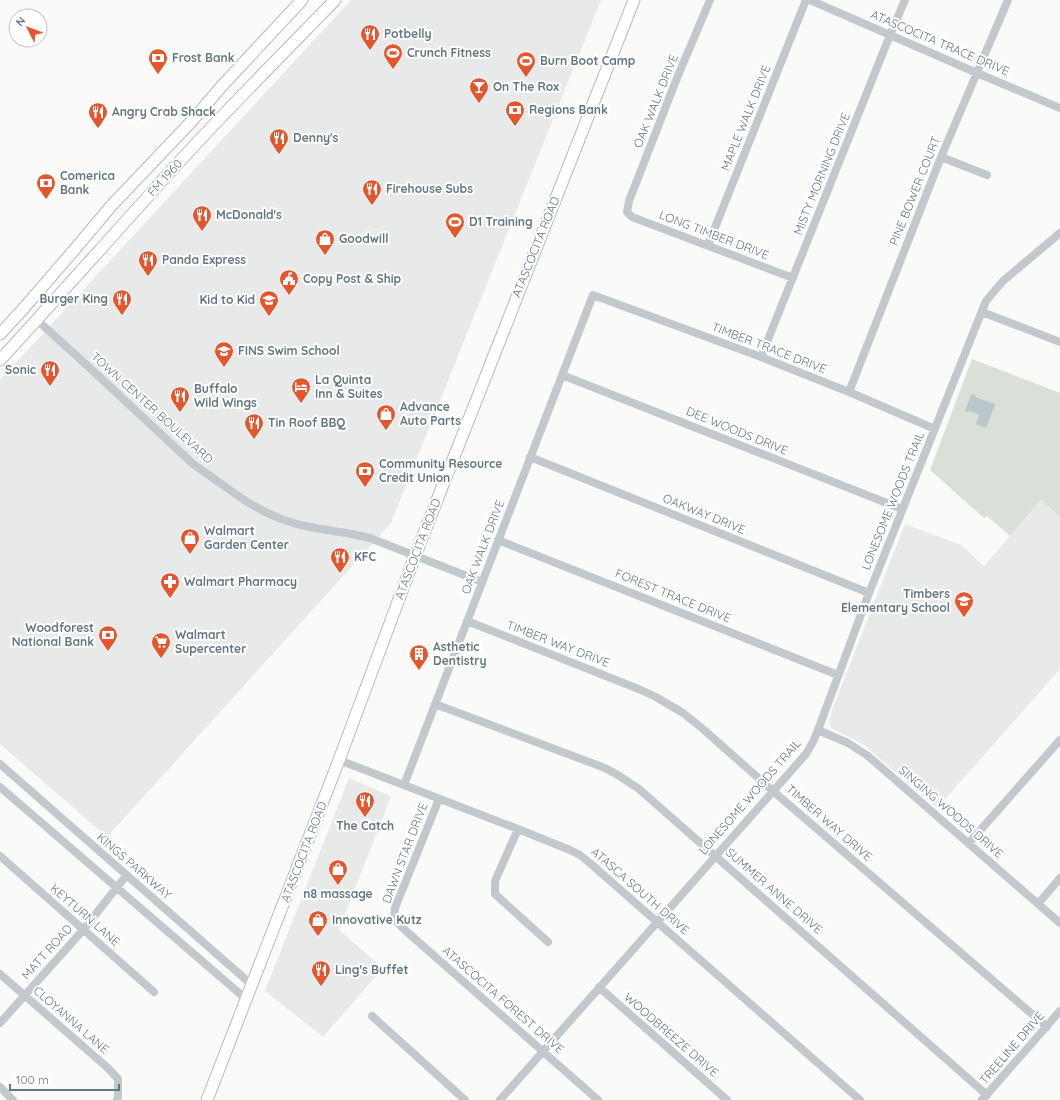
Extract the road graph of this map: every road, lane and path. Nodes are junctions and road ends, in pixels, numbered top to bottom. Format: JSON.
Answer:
{"nodes":[{"id":1,"x":302,"y":0,"type":"edge"},
{"id":2,"x":335,"y":0,"type":"edge"},
{"id":3,"x":634,"y":0,"type":"edge"},
{"id":4,"x":710,"y":0,"type":"edge"},
{"id":5,"x":806,"y":0,"type":"edge"},
{"id":6,"x":810,"y":0,"type":"edge"},
{"id":7,"x":906,"y":0,"type":"edge"},
{"id":8,"x":1008,"y":0,"type":"edge"},
{"id":9,"x":890,"y":35,"type":"junction"},
{"id":10,"x":977,"y":73,"type":"junction"},
{"id":11,"x":1060,"y":108,"type":"edge"},
{"id":12,"x":941,"y":157,"type":"junction"},
{"id":13,"x":987,"y":175,"type":"dead end"},
{"id":14,"x":627,"y":212,"type":"joint"},
{"id":15,"x":1060,"y":233,"type":"edge"},
{"id":16,"x":708,"y":245,"type":"junction"},
{"id":17,"x":793,"y":278,"type":"junction"},
{"id":18,"x":593,"y":295,"type":"joint"},
{"id":19,"x":982,"y":312,"type":"junction"},
{"id":20,"x":37,"y":320,"type":"junction"},
{"id":21,"x":0,"y":334,"type":"edge"},
{"id":22,"x":1060,"y":342,"type":"edge"},
{"id":23,"x":761,"y":357,"type":"junction"},
{"id":24,"x":0,"y":360,"type":"edge"},
{"id":25,"x":562,"y":374,"type":"junction"},
{"id":26,"x":849,"y":392,"type":"junction"},
{"id":27,"x":935,"y":429,"type":"junction"},
{"id":28,"x":530,"y":457,"type":"junction"},
{"id":29,"x":902,"y":509,"type":"junction"},
{"id":30,"x":498,"y":540,"type":"junction"},
{"id":31,"x":415,"y":556,"type":"junction"},
{"id":32,"x":482,"y":582,"type":"junction"},
{"id":33,"x":869,"y":592,"type":"junction"},
{"id":34,"x":467,"y":622,"type":"junction"},
{"id":35,"x":838,"y":675,"type":"junction"},
{"id":36,"x":435,"y":704,"type":"junction"},
{"id":37,"x":818,"y":730,"type":"junction"},
{"id":38,"x":1060,"y":740,"type":"edge"},
{"id":39,"x":339,"y":760,"type":"junction"},
{"id":40,"x":0,"y":764,"type":"edge"},
{"id":41,"x":404,"y":784,"type":"junction"},
{"id":42,"x":0,"y":787,"type":"edge"},
{"id":43,"x":773,"y":791,"type":"junction"},
{"id":44,"x":439,"y":799,"type":"junction"},
{"id":45,"x":518,"y":829,"type":"junction"},
{"id":46,"x":969,"y":843,"type":"junction"},
{"id":47,"x":0,"y":856,"type":"edge"},
{"id":48,"x":716,"y":856,"type":"junction"},
{"id":49,"x":126,"y":876,"type":"junction"},
{"id":50,"x":1060,"y":878,"type":"edge"},
{"id":51,"x":118,"y":888,"type":"junction"},
{"id":52,"x":1038,"y":904,"type":"junction"},
{"id":53,"x":394,"y":916,"type":"joint"},
{"id":54,"x":657,"y":922,"type":"junction"},
{"id":55,"x":1060,"y":923,"type":"edge"},
{"id":56,"x":84,"y":929,"type":"junction"},
{"id":57,"x":548,"y":942,"type":"dead end"},
{"id":58,"x":0,"y":974,"type":"edge"},
{"id":59,"x":252,"y":985,"type":"junction"},
{"id":60,"x":599,"y":987,"type":"junction"},
{"id":61,"x":154,"y":992,"type":"dead end"},
{"id":62,"x":24,"y":996,"type":"junction"},
{"id":63,"x":246,"y":1000,"type":"junction"},
{"id":64,"x":1060,"y":1012,"type":"edge"},
{"id":65,"x":372,"y":1016,"type":"dead end"},
{"id":66,"x":0,"y":1024,"type":"edge"},
{"id":67,"x":1047,"y":1027,"type":"junction"},
{"id":68,"x":543,"y":1051,"type":"junction"},
{"id":69,"x":2,"y":1089,"type":"edge"},
{"id":70,"x":984,"y":1097,"type":"edge"},
{"id":71,"x":13,"y":1100,"type":"edge"},
{"id":72,"x":117,"y":1100,"type":"edge"},
{"id":73,"x":207,"y":1100,"type":"edge"},
{"id":74,"x":465,"y":1100,"type":"edge"},
{"id":75,"x":500,"y":1100,"type":"edge"},
{"id":76,"x":598,"y":1100,"type":"edge"},
{"id":77,"x":727,"y":1100,"type":"edge"},
{"id":78,"x":860,"y":1100,"type":"edge"}],
"edges":[{"from":1,"to":21,"type":"main road","name":"FM 1960","number":"FM 1960"},
{"from":2,"to":20,"type":"main road","name":"FM 1960","number":"FM 1960"},
{"from":3,"to":31,"type":"main road","name":"ATASCOCITA ROAD"},
{"from":4,"to":14,"type":"street","name":"OAK WALK DRIVE"},
{"from":5,"to":16,"type":"street","name":"MAPLE WALK DRIVE"},
{"from":6,"to":9,"type":"street","name":"ATASCOCITA TRACE DRIVE"},
{"from":7,"to":9,"type":"street","name":"MISTY MORNING DRIVE"},
{"from":8,"to":10,"type":"street","name":"PINE BOWER COURT"},
{"from":9,"to":10,"type":"street","name":"ATASCOCITA TRACE DRIVE"},
{"from":9,"to":17,"type":"street","name":"MISTY MORNING DRIVE"},
{"from":10,"to":11,"type":"street","name":"ATASCOCITA TRACE DRIVE"},
{"from":10,"to":12,"type":"street","name":"PINE BOWER COURT"},
{"from":12,"to":13,"type":"street"},
{"from":12,"to":26,"type":"street","name":"PINE BOWER COURT"},
{"from":14,"to":16,"type":"street","name":"LONG TIMBER DRIVE"},
{"from":15,"to":19,"type":"street","name":"LONESOME WOODS TRAIL"},
{"from":16,"to":17,"type":"street","name":"LONG TIMBER DRIVE"},
{"from":17,"to":23,"type":"street","name":"MISTY MORNING DRIVE"},
{"from":18,"to":23,"type":"street","name":"TIMBER TRACE DRIVE"},
{"from":18,"to":25,"type":"street","name":"OAK WALK DRIVE"},
{"from":19,"to":22,"type":"street"},
{"from":19,"to":27,"type":"street","name":"LONESOME WOODS TRAIL"},
{"from":20,"to":24,"type":"main road","name":"FM 1960","number":"FM 1960"},
{"from":20,"to":31,"type":"street","name":"TOWN CENTER BOULEVARD"},
{"from":23,"to":26,"type":"street","name":"TIMBER TRACE DRIVE"},
{"from":25,"to":28,"type":"street","name":"OAK WALK DRIVE"},
{"from":25,"to":29,"type":"street","name":"DEE WOODS DRIVE"},
{"from":26,"to":27,"type":"street","name":"TIMBER TRACE DRIVE"},
{"from":27,"to":29,"type":"street","name":"LONESOME WOODS TRAIL"},
{"from":28,"to":30,"type":"street","name":"OAK WALK DRIVE"},
{"from":28,"to":33,"type":"street","name":"OAKWAY DRIVE"},
{"from":29,"to":33,"type":"street","name":"LONESOME WOODS TRAIL"},
{"from":30,"to":32,"type":"street","name":"OAK WALK DRIVE"},
{"from":30,"to":35,"type":"street","name":"FOREST TRACE DRIVE"},
{"from":31,"to":32,"type":"street","name":"TOWN CENTER BOULEVARD"},
{"from":31,"to":39,"type":"main road","name":"ATASCOCITA ROAD"},
{"from":32,"to":34,"type":"street","name":"OAK WALK DRIVE"},
{"from":33,"to":35,"type":"street","name":"LONESOME WOODS TRAIL"},
{"from":34,"to":36,"type":"street","name":"OAK WALK DRIVE"},
{"from":34,"to":43,"type":"street","name":"TIMBER WAY DRIVE"},
{"from":35,"to":37,"type":"street","name":"LONESOME WOODS TRAIL"},
{"from":36,"to":41,"type":"street","name":"OAK WALK DRIVE"},
{"from":36,"to":48,"type":"street","name":"SUMMER ANNE DRIVE"},
{"from":37,"to":43,"type":"street","name":"LONESOME WOODS TRAIL"},
{"from":37,"to":46,"type":"street","name":"SINGING WOODS DRIVE"},
{"from":38,"to":46,"type":"street"},
{"from":39,"to":41,"type":"street","name":"ATASCA SOUTH DRIVE"},
{"from":39,"to":59,"type":"main road","name":"ATASCOCITA ROAD"},
{"from":40,"to":49,"type":"street","name":"KINGS PARKWAY"},
{"from":41,"to":44,"type":"street","name":"ATASCA SOUTH DRIVE"},
{"from":42,"to":51,"type":"street"},
{"from":43,"to":48,"type":"street","name":"LONESOME WOODS TRAIL"},
{"from":43,"to":67,"type":"street","name":"TIMBER WAY DRIVE"},
{"from":44,"to":45,"type":"street","name":"ATASCA SOUTH DRIVE"},
{"from":44,"to":53,"type":"street","name":"DAWN STAR DRIVE"},
{"from":45,"to":54,"type":"street","name":"ATASCA SOUTH DRIVE"},
{"from":45,"to":57,"type":"street"},
{"from":46,"to":52,"type":"street","name":"SINGING WOODS DRIVE"},
{"from":47,"to":56,"type":"street","name":"KEYTURN LANE"},
{"from":48,"to":54,"type":"street","name":"LONESOME WOODS TRAIL"},
{"from":48,"to":70,"type":"street","name":"SUMMER ANNE DRIVE"},
{"from":49,"to":51,"type":"street","name":"MATT ROAD"},
{"from":49,"to":59,"type":"street","name":"KINGS PARKWAY"},
{"from":50,"to":52,"type":"street"},
{"from":51,"to":56,"type":"street","name":"MATT ROAD"},
{"from":51,"to":63,"type":"street"},
{"from":52,"to":55,"type":"street","name":"SINGING WOODS DRIVE"},
{"from":53,"to":68,"type":"street","name":"ATASCOCITA FOREST DRIVE"},
{"from":54,"to":60,"type":"street","name":"LONESOME WOODS TRAIL"},
{"from":54,"to":78,"type":"street","name":"ATASCA SOUTH DRIVE"},
{"from":56,"to":61,"type":"street","name":"KEYTURN LANE"},
{"from":56,"to":62,"type":"street","name":"MATT ROAD"},
{"from":58,"to":62,"type":"street","name":"CLOYANNA LANE"},
{"from":59,"to":63,"type":"main road","name":"ATASCOCITA ROAD"},
{"from":60,"to":68,"type":"street","name":"LONESOME WOODS TRAIL"},
{"from":60,"to":77,"type":"street","name":"WOODBREEZE DRIVE"},
{"from":62,"to":66,"type":"street","name":"MATT ROAD"},
{"from":62,"to":72,"type":"street","name":"CLOYANNA LANE"},
{"from":63,"to":73,"type":"main road","name":"ATASCOCITA ROAD"},
{"from":64,"to":67,"type":"street","name":"TREELINE DRIVE"},
{"from":65,"to":74,"type":"street"},
{"from":67,"to":70,"type":"street","name":"TREELINE DRIVE"},
{"from":68,"to":75,"type":"street","name":"LONESOME WOODS TRAIL"},
{"from":68,"to":76,"type":"street","name":"ATASCOCITA FOREST DRIVE"},
{"from":69,"to":71,"type":"street"}]}
